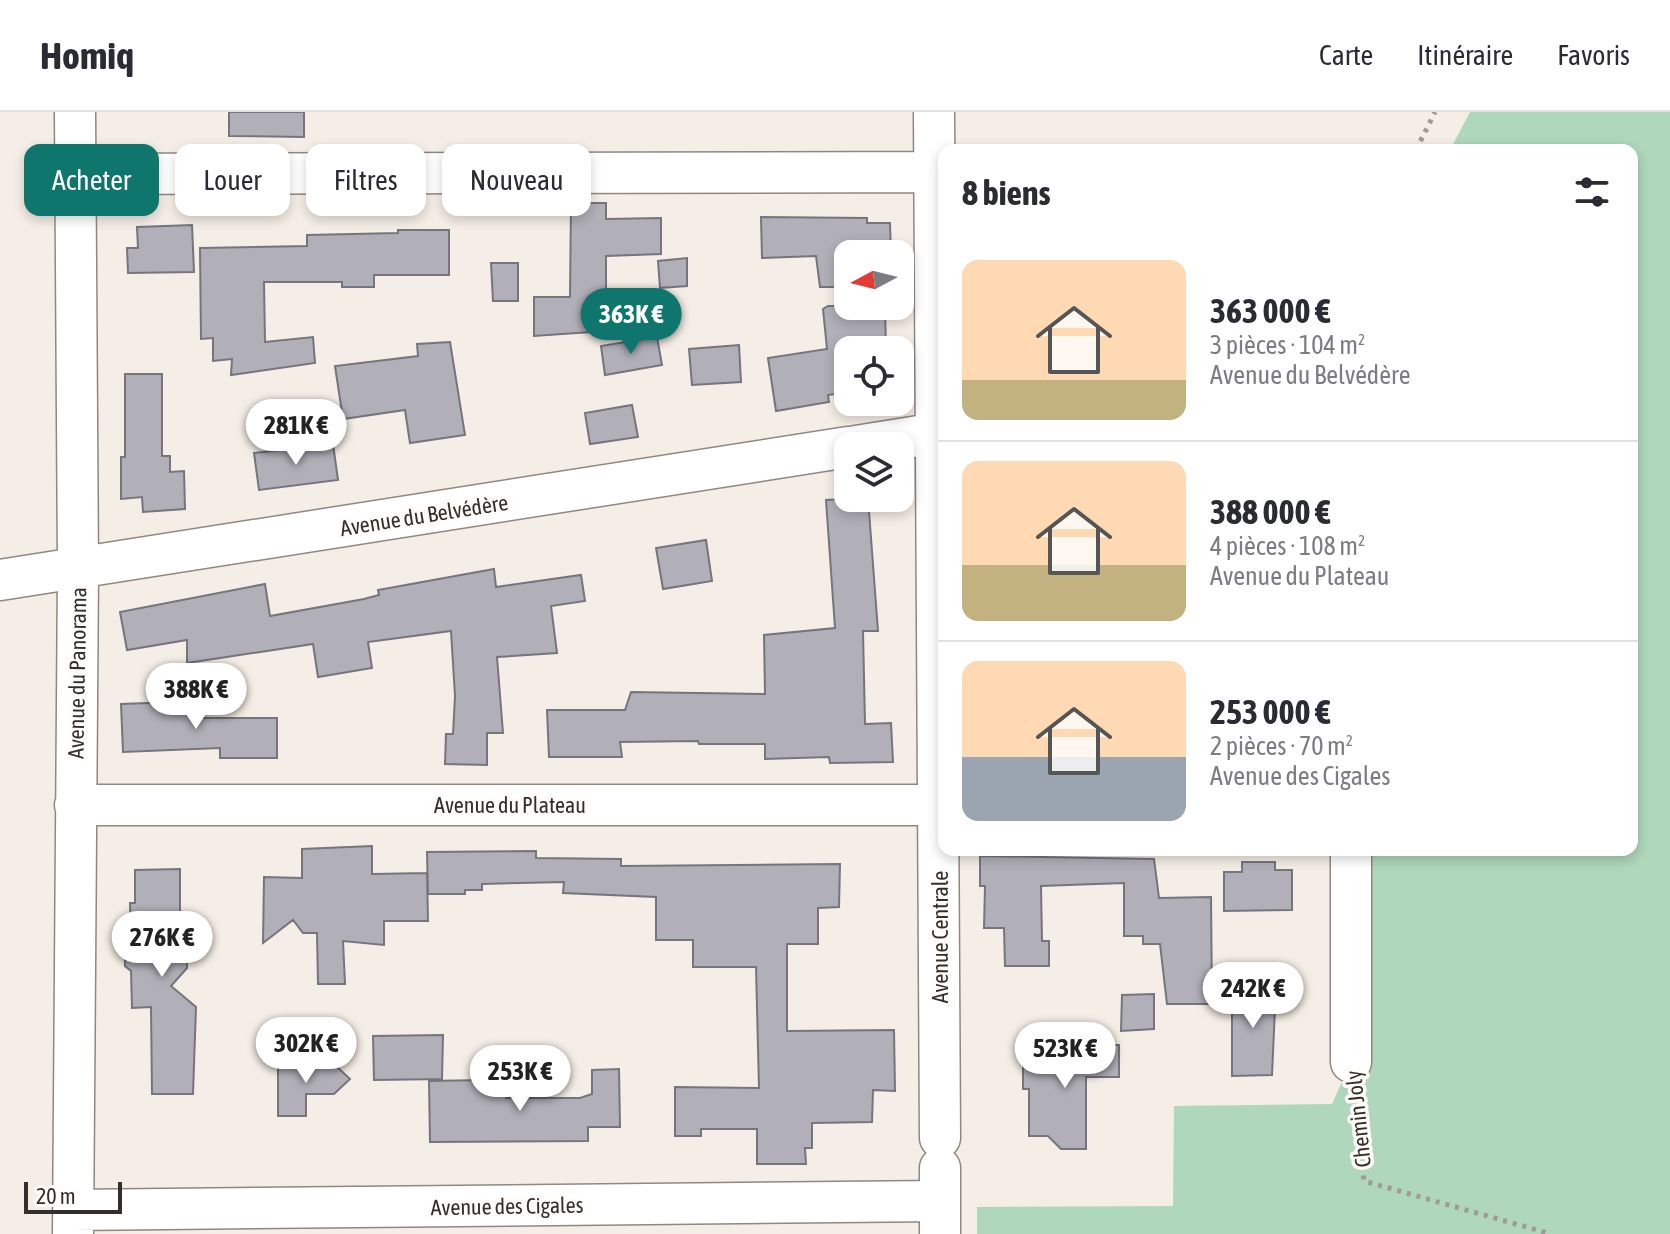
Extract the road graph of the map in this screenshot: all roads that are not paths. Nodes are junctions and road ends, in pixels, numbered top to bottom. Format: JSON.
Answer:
{"nodes":[{"id":1,"x":75,"y":112,"type":"edge"},
{"id":2,"x":934,"y":112,"type":"edge"},
{"id":3,"x":76,"y":144,"type":"edge"},
{"id":4,"x":938,"y":160,"type":"edge"},
{"id":5,"x":938,"y":172,"type":"edge"},
{"id":6,"x":159,"y":174,"type":"edge"},
{"id":7,"x":76,"y":216,"type":"edge"},
{"id":8,"x":938,"y":433,"type":"edge"},
{"id":9,"x":914,"y":437,"type":"edge"},
{"id":10,"x":834,"y":449,"type":"edge"},
{"id":11,"x":78,"y":570,"type":"junction"},
{"id":12,"x":0,"y":580,"type":"edge"},
{"id":13,"x":75,"y":805,"type":"junction"},
{"id":14,"x":938,"y":805,"type":"edge"},
{"id":15,"x":942,"y":856,"type":"edge"},
{"id":16,"x":1351,"y":856,"type":"edge"},
{"id":17,"x":1351,"y":1062,"type":"road end"},
{"id":18,"x":940,"y":1185,"type":"edge"},
{"id":19,"x":73,"y":1222,"type":"edge"}],
"edges":[{"from":1,"to":3,"type":"street","name":"Avenue du Panorama"},
{"from":2,"to":4,"type":"street","name":"Avenue Centrale"},
{"from":5,"to":6,"type":"street"},
{"from":7,"to":11,"type":"street","name":"Avenue du Panorama"},
{"from":8,"to":9,"type":"street"},
{"from":10,"to":11,"type":"street","name":"Avenue du Belvédère"},
{"from":11,"to":12,"type":"street","name":"Avenue du Belvédère"},
{"from":11,"to":13,"type":"street","name":"Avenue du Panorama"},
{"from":13,"to":14,"type":"street","name":"Avenue du Plateau"},
{"from":13,"to":19,"type":"street","name":"Avenue du Panorama"},
{"from":15,"to":18,"type":"street","name":"Avenue Centrale"},
{"from":16,"to":17,"type":"street","name":"Chemin Joly"},
{"from":18,"to":19,"type":"street","name":"Avenue des Cigales"}]}
